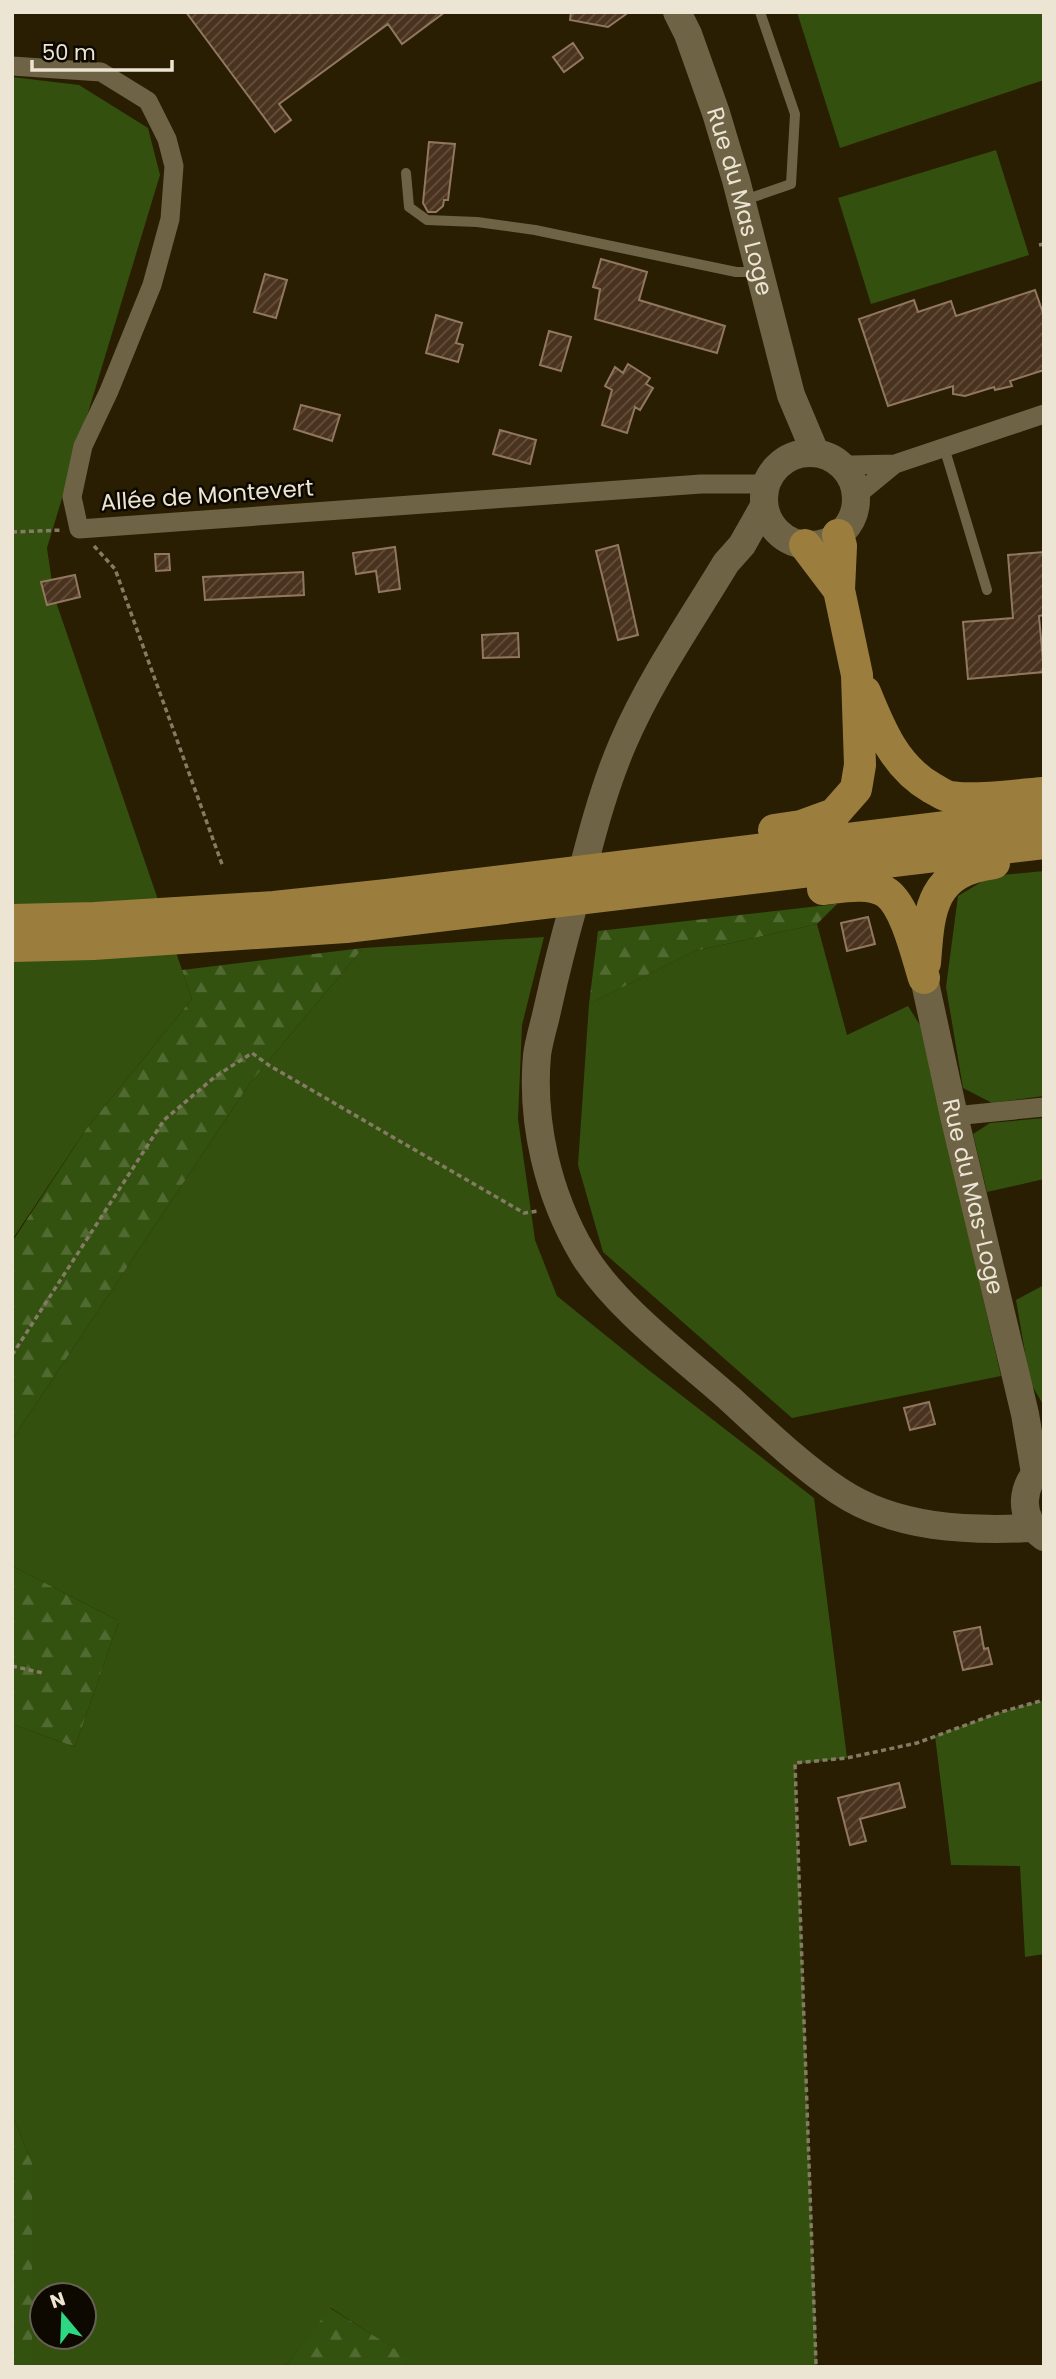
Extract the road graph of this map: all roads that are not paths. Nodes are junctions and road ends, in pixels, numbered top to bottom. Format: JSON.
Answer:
{"nodes":[{"id":1,"x":677,"y":12,"type":"edge"},
{"id":2,"x":760,"y":12,"type":"edge"},
{"id":3,"x":12,"y":66,"type":"edge"},
{"id":4,"x":406,"y":173,"type":"dead end"},
{"id":5,"x":742,"y":201,"type":"junction"},
{"id":6,"x":760,"y":272,"type":"junction"},
{"id":7,"x":791,"y":395,"type":"junction"},
{"id":8,"x":1044,"y":415,"type":"edge"},
{"id":9,"x":944,"y":447,"type":"junction"},
{"id":10,"x":815,"y":452,"type":"junction"},
{"id":11,"x":782,"y":461,"type":"junction"},
{"id":12,"x":895,"y":464,"type":"junction"},
{"id":13,"x":845,"y":468,"type":"junction"},
{"id":14,"x":765,"y":495,"type":"junction"},
{"id":15,"x":856,"y":496,"type":"junction"},
{"id":16,"x":838,"y":535,"type":"junction"},
{"id":17,"x":797,"y":542,"type":"junction"},
{"id":18,"x":742,"y":545,"type":"junction"},
{"id":19,"x":839,"y":590,"type":"junction"},
{"id":20,"x":987,"y":590,"type":"dead end"},
{"id":21,"x":857,"y":675,"type":"junction"},
{"id":22,"x":1044,"y":793,"type":"edge"},
{"id":23,"x":1044,"y":815,"type":"edge"},
{"id":24,"x":1044,"y":843,"type":"edge"},
{"id":25,"x":1044,"y":858,"type":"edge"},
{"id":26,"x":654,"y":890,"type":"junction"},
{"id":27,"x":387,"y":895,"type":"junction"},
{"id":28,"x":12,"y":920,"type":"edge"},
{"id":29,"x":12,"y":946,"type":"edge"},
{"id":30,"x":924,"y":978,"type":"junction"},
{"id":31,"x":1044,"y":1107,"type":"edge"},
{"id":32,"x":954,"y":1116,"type":"junction"},
{"id":33,"x":1025,"y":1414,"type":"junction"},
{"id":34,"x":1044,"y":1435,"type":"edge"},
{"id":35,"x":1039,"y":1469,"type":"edge"},
{"id":36,"x":1024,"y":1499,"type":"junction"},
{"id":37,"x":993,"y":1529,"type":"junction"},
{"id":38,"x":1038,"y":1532,"type":"edge"}],
"edges":[{"from":1,"to":5,"type":"main road","name":"Rue du Mas Loge"},
{"from":2,"to":5,"type":"lane"},
{"from":3,"to":14,"type":"street","name":"Allée de Montevert"},
{"from":4,"to":6,"type":"lane"},
{"from":5,"to":6,"type":"main road","name":"Rue du Mas Loge"},
{"from":6,"to":7,"type":"main road","name":"Rue du Mas Loge"},
{"from":7,"to":10,"type":"main road","name":"Rue du Mas Loge"},
{"from":7,"to":11,"type":"main road","name":"Rue du Mas Loge"},
{"from":8,"to":9,"type":"street"},
{"from":9,"to":12,"type":"street"},
{"from":9,"to":20,"type":"lane"},
{"from":10,"to":11,"type":"main road"},
{"from":10,"to":13,"type":"main road"},
{"from":11,"to":14,"type":"main road"},
{"from":12,"to":13,"type":"street"},
{"from":12,"to":15,"type":"street"},
{"from":13,"to":15,"type":"main road"},
{"from":14,"to":17,"type":"main road"},
{"from":14,"to":18,"type":"main road"},
{"from":15,"to":16,"type":"main road"},
{"from":16,"to":17,"type":"main road"},
{"from":16,"to":19,"type":"highway"},
{"from":17,"to":18,"type":"main road"},
{"from":17,"to":19,"type":"highway"},
{"from":18,"to":37,"type":"main road"},
{"from":19,"to":21,"type":"highway"},
{"from":21,"to":22,"type":"highway"},
{"from":21,"to":27,"type":"highway"},
{"from":23,"to":27,"type":"highway"},
{"from":24,"to":26,"type":"highway"},
{"from":25,"to":30,"type":"highway"},
{"from":26,"to":29,"type":"highway"},
{"from":26,"to":30,"type":"highway"},
{"from":27,"to":28,"type":"highway"},
{"from":30,"to":32,"type":"main road","name":"Rue du Mas-Loge"},
{"from":31,"to":32,"type":"street"},
{"from":32,"to":33,"type":"main road","name":"Rue du Mas-Loge"},
{"from":33,"to":34,"type":"main road","name":"Rue du Mas-Loge"},
{"from":33,"to":35,"type":"main road","name":"Rue du Mas-Loge"},
{"from":35,"to":36,"type":"main road"},
{"from":36,"to":37,"type":"main road"},
{"from":36,"to":38,"type":"main road"},
{"from":37,"to":38,"type":"main road"}]}
